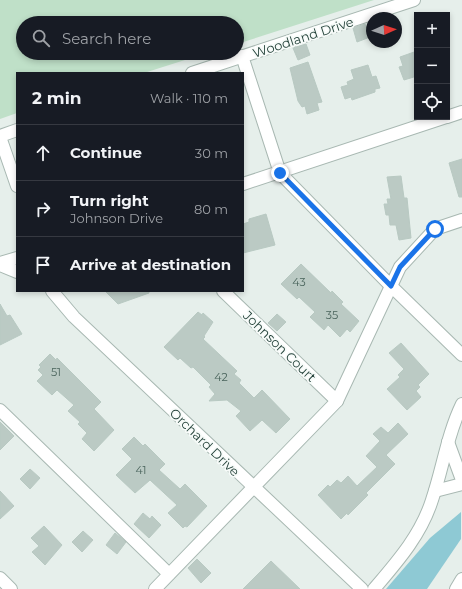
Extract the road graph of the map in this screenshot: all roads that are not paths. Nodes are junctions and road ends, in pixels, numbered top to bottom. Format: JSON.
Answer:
{"nodes":[{"id":1,"x":414,"y":0,"type":"edge"},
{"id":2,"x":244,"y":55,"type":"edge"},
{"id":3,"x":230,"y":60,"type":"edge"},
{"id":4,"x":243,"y":60,"type":"edge"},
{"id":5,"x":195,"y":72,"type":"edge"},
{"id":6,"x":462,"y":112,"type":"edge"},
{"id":7,"x":450,"y":116,"type":"edge"},
{"id":8,"x":437,"y":120,"type":"edge"},
{"id":9,"x":16,"y":130,"type":"edge"},
{"id":10,"x":0,"y":136,"type":"edge"},
{"id":11,"x":280,"y":173,"type":"junction"},
{"id":12,"x":16,"y":183,"type":"edge"},
{"id":13,"x":244,"y":184,"type":"edge"},
{"id":14,"x":462,"y":220,"type":"edge"},
{"id":15,"x":16,"y":258,"type":"edge"},
{"id":16,"x":0,"y":264,"type":"edge"},
{"id":17,"x":16,"y":272,"type":"edge"},
{"id":18,"x":391,"y":286,"type":"junction"},
{"id":19,"x":53,"y":292,"type":"edge"},
{"id":20,"x":224,"y":292,"type":"edge"},
{"id":21,"x":462,"y":355,"type":"edge"},
{"id":22,"x":337,"y":401,"type":"junction"},
{"id":23,"x":462,"y":404,"type":"edge"},
{"id":24,"x":0,"y":410,"type":"edge"},
{"id":25,"x":448,"y":442,"type":"junction"},
{"id":26,"x":462,"y":480,"type":"edge"},
{"id":27,"x":462,"y":484,"type":"edge"},
{"id":28,"x":254,"y":488,"type":"junction"},
{"id":29,"x":435,"y":491,"type":"junction"},
{"id":30,"x":169,"y":574,"type":"junction"},
{"id":31,"x":0,"y":578,"type":"edge"},
{"id":32,"x":462,"y":579,"type":"edge"},
{"id":33,"x":11,"y":589,"type":"edge"},
{"id":34,"x":155,"y":589,"type":"edge"},
{"id":35,"x":362,"y":589,"type":"edge"},
{"id":36,"x":374,"y":589,"type":"edge"},
{"id":37,"x":456,"y":589,"type":"edge"}],
"edges":[{"from":1,"to":2,"type":"street","name":"Woodland Drive"},
{"from":3,"to":5,"type":"street","name":"Woodland Drive"},
{"from":4,"to":11,"type":"street"},
{"from":6,"to":7,"type":"street"},
{"from":8,"to":11,"type":"street"},
{"from":9,"to":10,"type":"street"},
{"from":10,"to":12,"type":"street"},
{"from":11,"to":13,"type":"street"},
{"from":11,"to":18,"type":"street"},
{"from":14,"to":18,"type":"street"},
{"from":15,"to":16,"type":"street"},
{"from":16,"to":17,"type":"street"},
{"from":18,"to":21,"type":"street"},
{"from":18,"to":22,"type":"street"},
{"from":19,"to":28,"type":"street","name":"Orchard Drive"},
{"from":20,"to":22,"type":"street","name":"Johnson Court"},
{"from":22,"to":28,"type":"street"},
{"from":23,"to":25,"type":"street"},
{"from":24,"to":30,"type":"street"},
{"from":25,"to":26,"type":"street"},
{"from":25,"to":29,"type":"street"},
{"from":27,"to":29,"type":"street"},
{"from":28,"to":30,"type":"street"},
{"from":28,"to":35,"type":"street","name":"Orchard Drive"},
{"from":29,"to":36,"type":"street"},
{"from":30,"to":34,"type":"street"},
{"from":31,"to":33,"type":"street"},
{"from":32,"to":37,"type":"street"}]}
